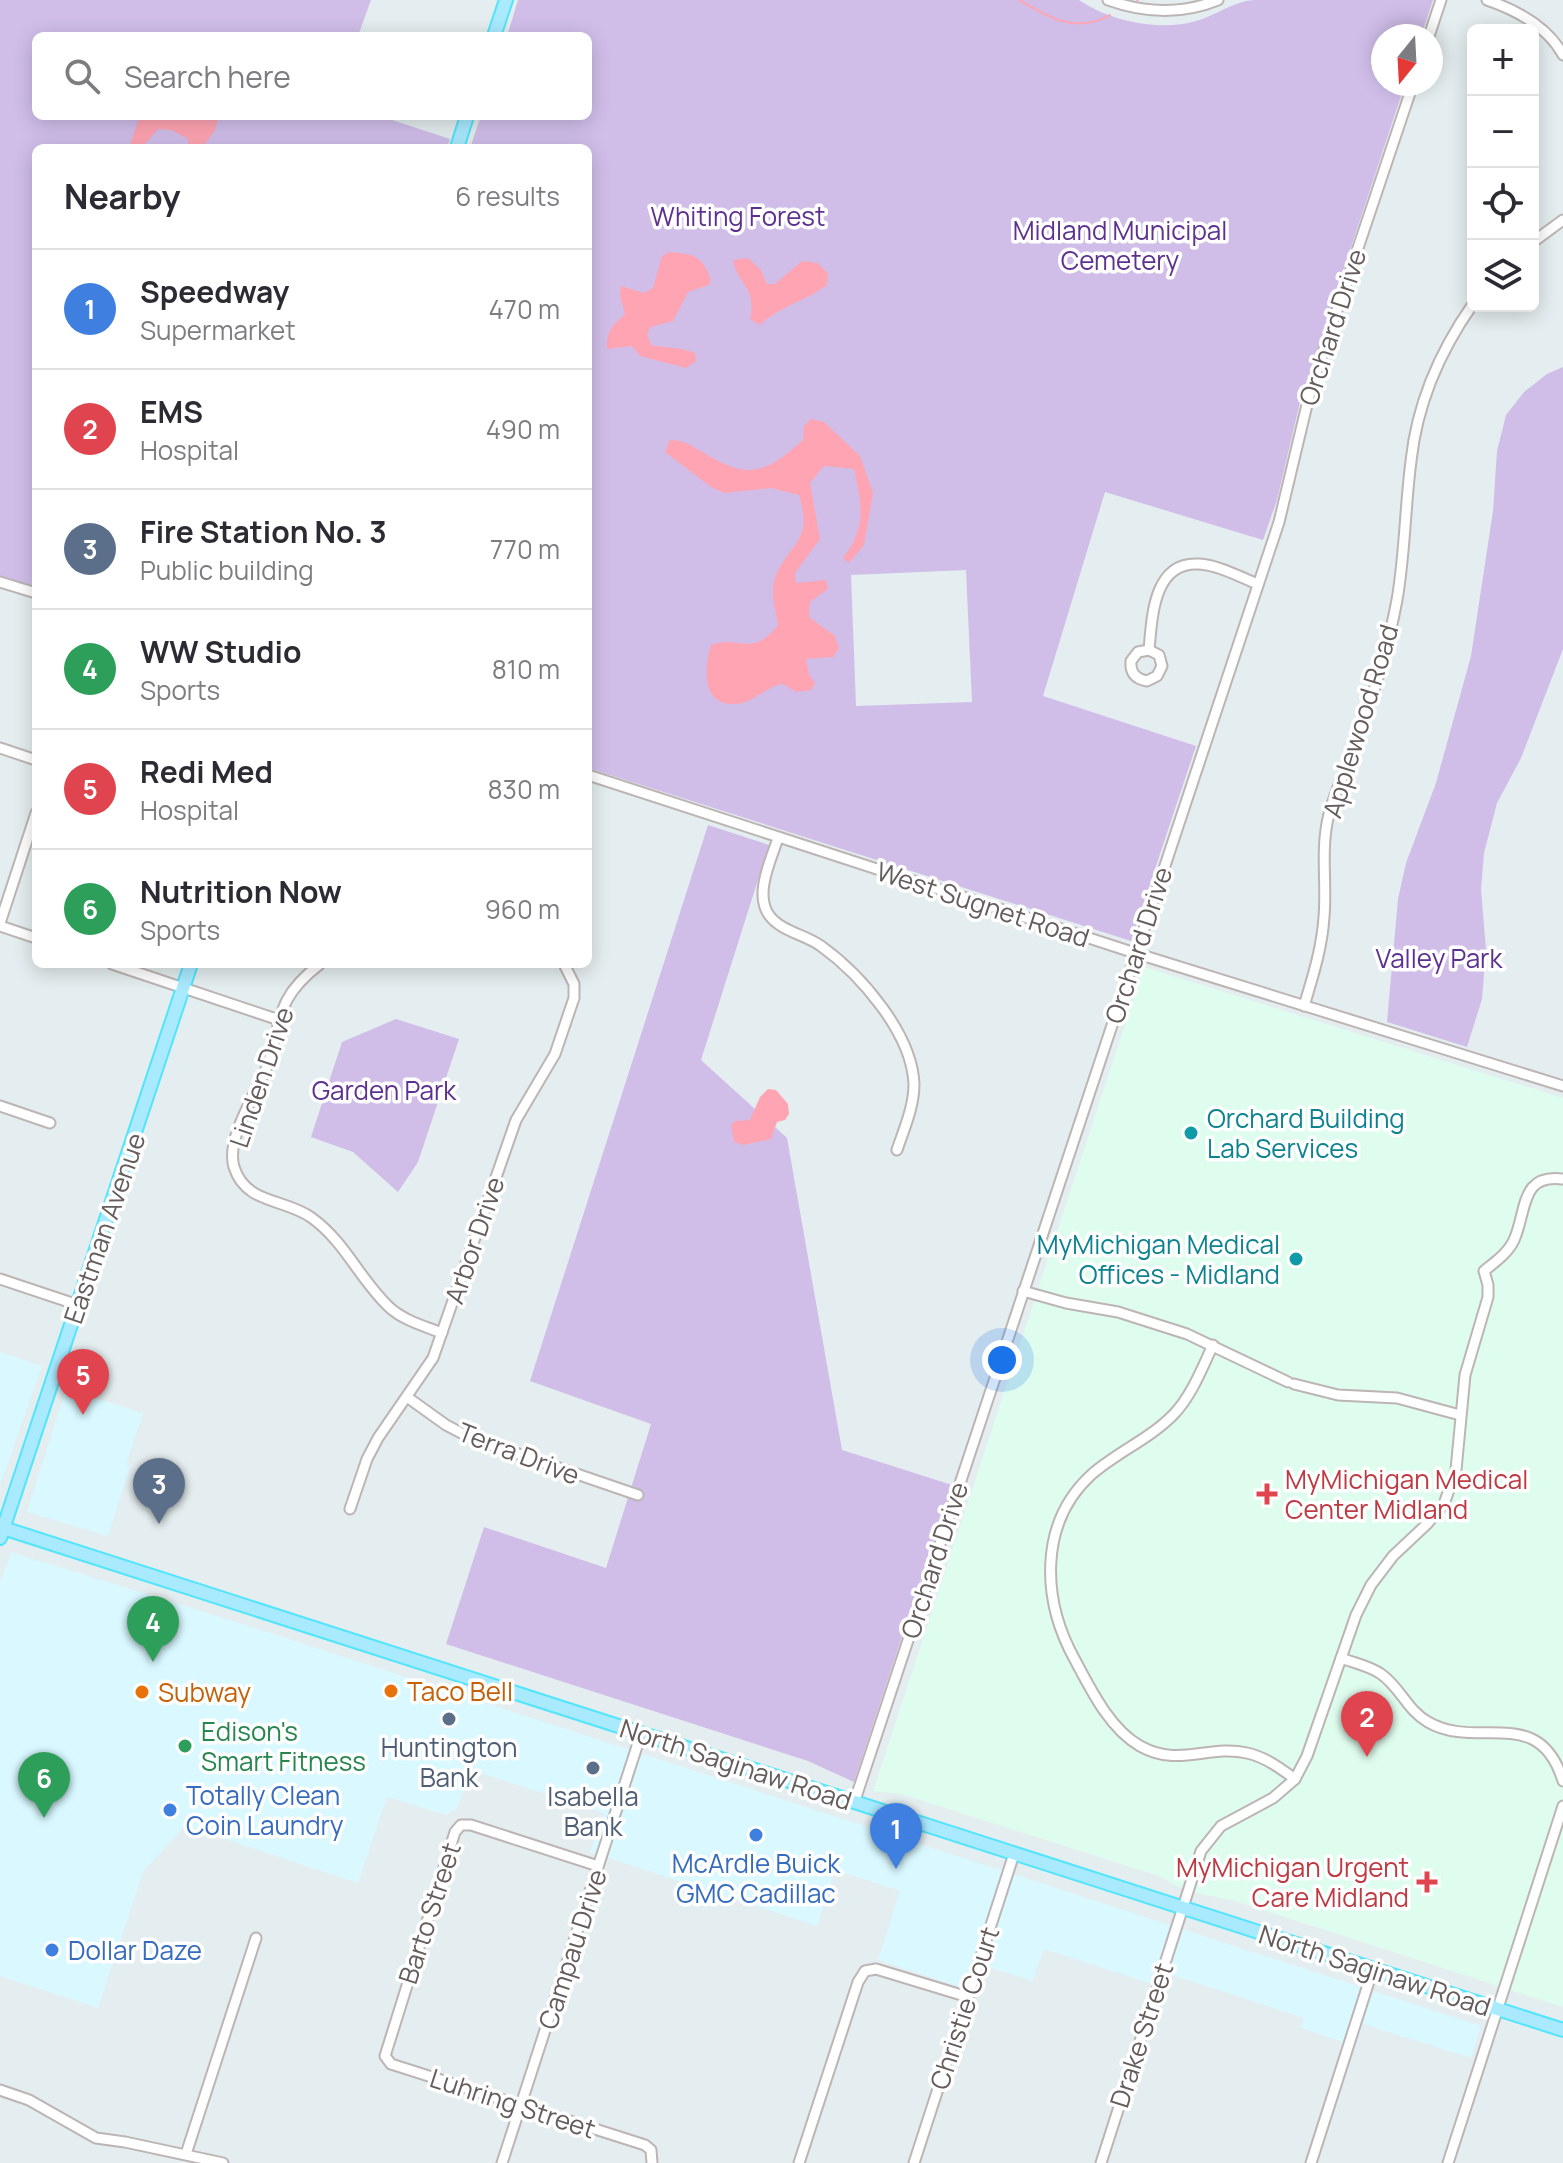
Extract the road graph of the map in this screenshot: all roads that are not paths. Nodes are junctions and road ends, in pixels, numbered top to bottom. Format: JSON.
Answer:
{"nodes":[{"id":1,"x":506,"y":0,"type":"edge"},
{"id":2,"x":1108,"y":0,"type":"edge"},
{"id":3,"x":1218,"y":0,"type":"edge"},
{"id":4,"x":1441,"y":0,"type":"edge"},
{"id":5,"x":1487,"y":0,"type":"edge"},
{"id":6,"x":1433,"y":24,"type":"edge"},
{"id":7,"x":495,"y":32,"type":"edge"},
{"id":8,"x":1563,"y":55,"type":"edge"},
{"id":9,"x":1409,"y":96,"type":"edge"},
{"id":10,"x":466,"y":120,"type":"edge"},
{"id":11,"x":458,"y":144,"type":"edge"},
{"id":12,"x":1563,"y":220,"type":"edge"},
{"id":13,"x":1536,"y":240,"type":"edge"},
{"id":14,"x":1468,"y":312,"type":"edge"},
{"id":15,"x":0,"y":582,"type":"edge"},
{"id":16,"x":1258,"y":584,"type":"junction"},
{"id":17,"x":32,"y":592,"type":"edge"},
{"id":18,"x":1149,"y":650,"type":"dead end"},
{"id":19,"x":0,"y":748,"type":"edge"},
{"id":20,"x":32,"y":759,"type":"edge"},
{"id":21,"x":592,"y":776,"type":"edge"},
{"id":22,"x":32,"y":825,"type":"edge"},
{"id":23,"x":778,"y":838,"type":"junction"},
{"id":24,"x":0,"y":925,"type":"edge"},
{"id":25,"x":32,"y":937,"type":"edge"},
{"id":26,"x":1135,"y":953,"type":"junction"},
{"id":27,"x":124,"y":968,"type":"edge"},
{"id":28,"x":190,"y":968,"type":"edge"},
{"id":29,"x":316,"y":968,"type":"edge"},
{"id":30,"x":566,"y":968,"type":"edge"},
{"id":31,"x":183,"y":988,"type":"junction"},
{"id":32,"x":1304,"y":1006,"type":"junction"},
{"id":33,"x":279,"y":1020,"type":"junction"},
{"id":34,"x":1562,"y":1082,"type":"edge"},
{"id":35,"x":0,"y":1106,"type":"edge"},
{"id":36,"x":50,"y":1123,"type":"dead end"},
{"id":37,"x":897,"y":1150,"type":"dead end"},
{"id":38,"x":1563,"y":1179,"type":"edge"},
{"id":39,"x":0,"y":1279,"type":"edge"},
{"id":40,"x":1023,"y":1291,"type":"junction"},
{"id":41,"x":78,"y":1305,"type":"junction"},
{"id":42,"x":442,"y":1333,"type":"junction"},
{"id":43,"x":1213,"y":1345,"type":"junction"},
{"id":44,"x":407,"y":1397,"type":"junction"},
{"id":45,"x":1460,"y":1415,"type":"junction"},
{"id":46,"x":638,"y":1495,"type":"dead end"},
{"id":47,"x":350,"y":1509,"type":"dead end"},
{"id":48,"x":1,"y":1531,"type":"edge"},
{"id":49,"x":1341,"y":1658,"type":"junction"},
{"id":50,"x":641,"y":1734,"type":"junction"},
{"id":51,"x":1295,"y":1779,"type":"junction"},
{"id":52,"x":1563,"y":1781,"type":"edge"},
{"id":53,"x":854,"y":1803,"type":"junction"},
{"id":54,"x":1563,"y":1806,"type":"edge"},
{"id":55,"x":1014,"y":1854,"type":"junction"},
{"id":56,"x":598,"y":1866,"type":"junction"},
{"id":57,"x":1182,"y":1908,"type":"junction"},
{"id":58,"x":256,"y":1938,"type":"dead end"},
{"id":59,"x":1373,"y":1969,"type":"junction"},
{"id":60,"x":968,"y":1997,"type":"junction"},
{"id":61,"x":1499,"y":2010,"type":"junction"},
{"id":62,"x":1563,"y":2030,"type":"edge"},
{"id":63,"x":386,"y":2048,"type":"joint"},
{"id":64,"x":0,"y":2090,"type":"edge"},
{"id":65,"x":522,"y":2106,"type":"junction"},
{"id":66,"x":186,"y":2154,"type":"junction"},
{"id":67,"x":223,"y":2163,"type":"edge"},
{"id":68,"x":502,"y":2163,"type":"edge"},
{"id":69,"x":652,"y":2163,"type":"edge"},
{"id":70,"x":799,"y":2163,"type":"edge"},
{"id":71,"x":914,"y":2163,"type":"edge"},
{"id":72,"x":1101,"y":2163,"type":"edge"},
{"id":73,"x":1311,"y":2163,"type":"edge"},
{"id":74,"x":1448,"y":2163,"type":"edge"}],
"edges":[{"from":1,"to":7,"type":"main road"},
{"from":2,"to":3,"type":"street"},
{"from":4,"to":6,"type":"street"},
{"from":5,"to":8,"type":"street"},
{"from":9,"to":16,"type":"street","name":"Orchard Drive"},
{"from":10,"to":11,"type":"main road"},
{"from":12,"to":13,"type":"street"},
{"from":14,"to":32,"type":"street","name":"Applewood Road"},
{"from":15,"to":17,"type":"street"},
{"from":16,"to":18,"type":"street"},
{"from":16,"to":26,"type":"street","name":"Orchard Drive"},
{"from":19,"to":20,"type":"street"},
{"from":21,"to":23,"type":"street","name":"West Sugnet Road"},
{"from":22,"to":24,"type":"street"},
{"from":23,"to":26,"type":"street","name":"West Sugnet Road"},
{"from":23,"to":37,"type":"street"},
{"from":24,"to":25,"type":"street"},
{"from":26,"to":32,"type":"street","name":"West Sugnet Road"},
{"from":26,"to":40,"type":"street","name":"Orchard Drive"},
{"from":27,"to":31,"type":"street"},
{"from":28,"to":31,"type":"main road","name":"Eastman Avenue"},
{"from":29,"to":33,"type":"street","name":"Linden Drive"},
{"from":30,"to":42,"type":"street","name":"Arbor Drive"},
{"from":31,"to":33,"type":"street"},
{"from":31,"to":41,"type":"main road","name":"Eastman Avenue"},
{"from":32,"to":34,"type":"street","name":"West Sugnet Road"},
{"from":33,"to":42,"type":"street","name":"Linden Drive"},
{"from":35,"to":36,"type":"street"},
{"from":38,"to":45,"type":"street"},
{"from":39,"to":41,"type":"street"},
{"from":40,"to":43,"type":"street"},
{"from":40,"to":53,"type":"street","name":"Orchard Drive"},
{"from":41,"to":48,"type":"main road","name":"Eastman Avenue"},
{"from":42,"to":44,"type":"street","name":"Arbor Drive"},
{"from":43,"to":45,"type":"street"},
{"from":43,"to":51,"type":"street"},
{"from":44,"to":46,"type":"street","name":"Terra Drive"},
{"from":44,"to":47,"type":"street","name":"Arbor Drive"},
{"from":45,"to":49,"type":"street"},
{"from":48,"to":50,"type":"main road","name":"North Saginaw Road"},
{"from":49,"to":51,"type":"street"},
{"from":49,"to":52,"type":"street"},
{"from":50,"to":53,"type":"main road","name":"North Saginaw Road"},
{"from":50,"to":56,"type":"street","name":"Campau Drive"},
{"from":51,"to":57,"type":"street","name":"Drake Street"},
{"from":53,"to":55,"type":"main road","name":"North Saginaw Road"},
{"from":54,"to":61,"type":"street"},
{"from":55,"to":57,"type":"main road","name":"North Saginaw Road"},
{"from":55,"to":60,"type":"street","name":"Christie Court"},
{"from":56,"to":63,"type":"street","name":"Barto Street"},
{"from":56,"to":65,"type":"street","name":"Campau Drive"},
{"from":57,"to":59,"type":"main road","name":"North Saginaw Road"},
{"from":57,"to":72,"type":"street","name":"Drake Street"},
{"from":58,"to":66,"type":"street"},
{"from":59,"to":61,"type":"main road","name":"North Saginaw Road"},
{"from":59,"to":73,"type":"street"},
{"from":60,"to":70,"type":"street"},
{"from":60,"to":71,"type":"street","name":"Christie Court"},
{"from":61,"to":62,"type":"main road","name":"North Saginaw Road"},
{"from":61,"to":74,"type":"street"},
{"from":63,"to":65,"type":"street","name":"Luhring Street"},
{"from":64,"to":66,"type":"street"},
{"from":65,"to":68,"type":"street","name":"Campau Drive"},
{"from":65,"to":69,"type":"street","name":"Luhring Street"},
{"from":66,"to":67,"type":"street"}]}
